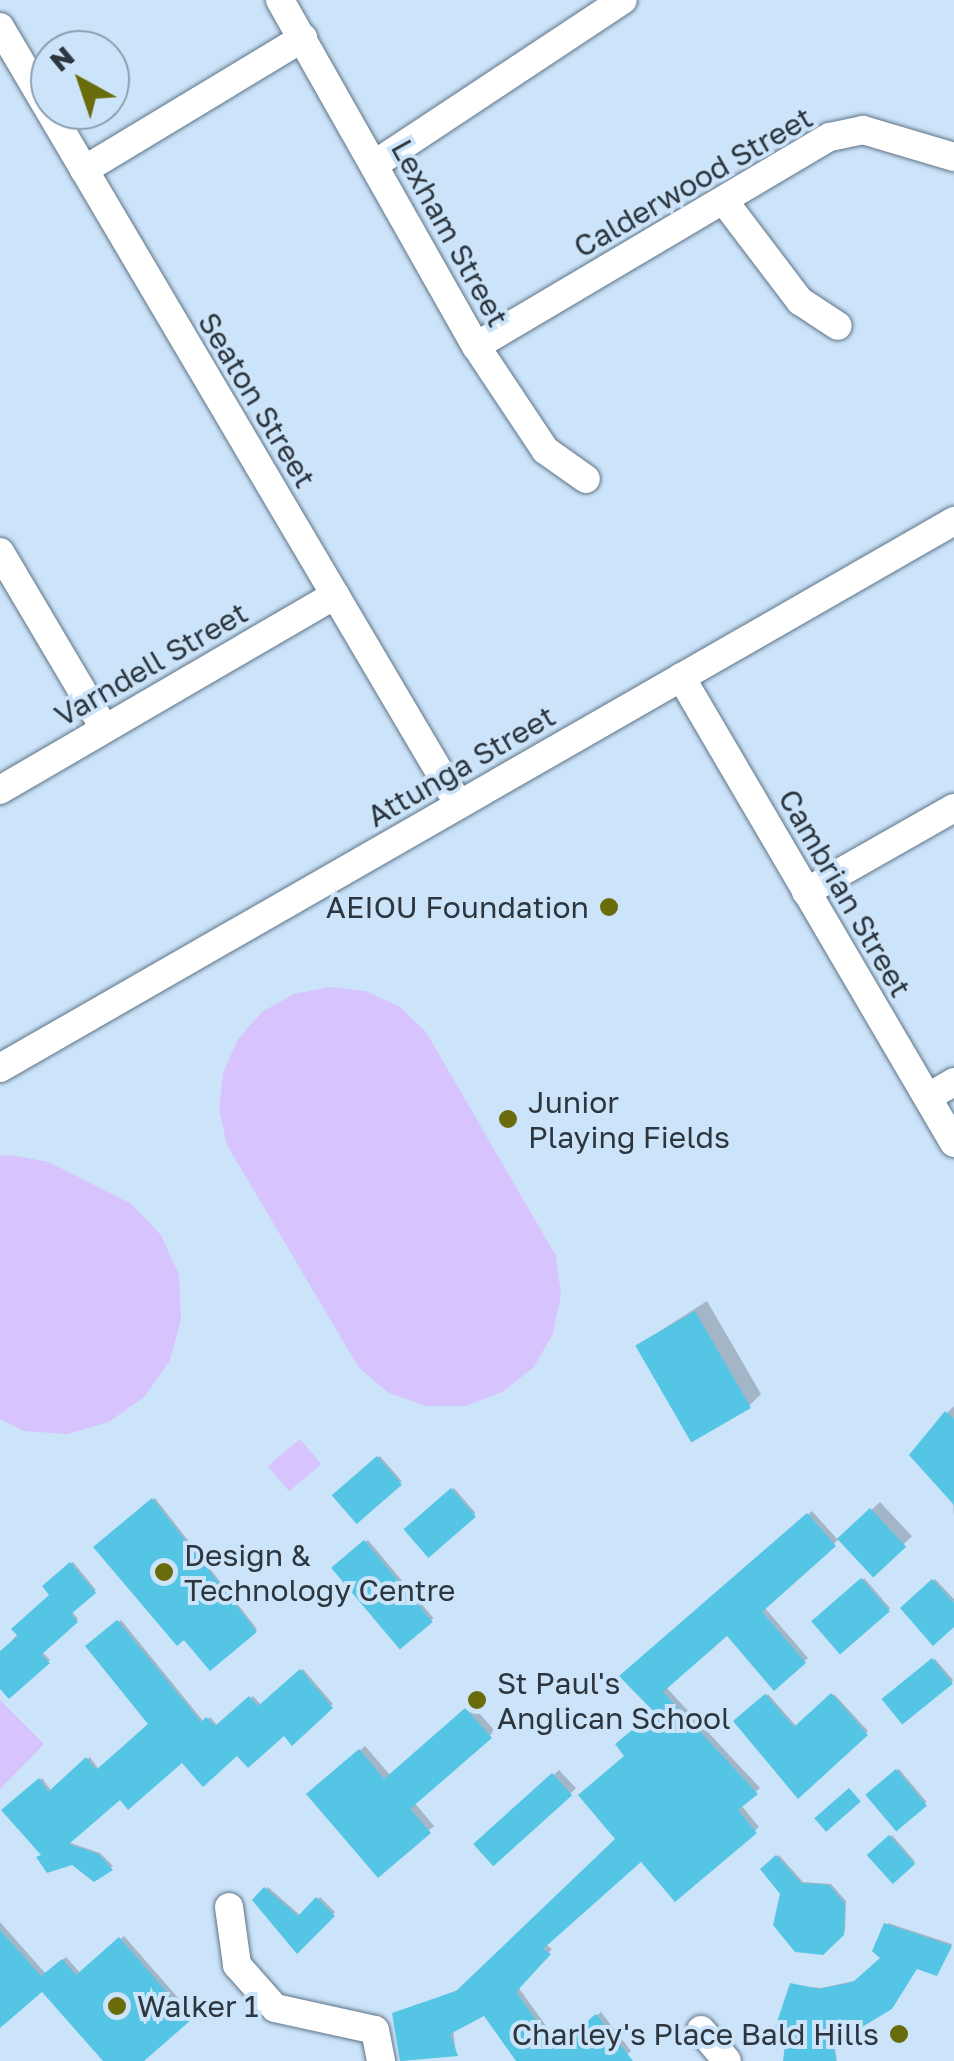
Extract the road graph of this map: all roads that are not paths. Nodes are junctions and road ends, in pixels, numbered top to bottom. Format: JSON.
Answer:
{"nodes":[{"id":1,"x":280,"y":0,"type":"edge"},
{"id":2,"x":623,"y":0,"type":"edge"},
{"id":3,"x":0,"y":27,"type":"edge"},
{"id":4,"x":303,"y":38,"type":"junction"},
{"id":5,"x":954,"y":157,"type":"edge"},
{"id":6,"x":375,"y":164,"type":"junction"},
{"id":7,"x":84,"y":170,"type":"junction"},
{"id":8,"x":724,"y":201,"type":"junction"},
{"id":9,"x":838,"y":326,"type":"dead end"},
{"id":10,"x":476,"y":346,"type":"junction"},
{"id":11,"x":586,"y":479,"type":"dead end"},
{"id":12,"x":954,"y":522,"type":"edge"},
{"id":13,"x":0,"y":552,"type":"edge"},
{"id":14,"x":335,"y":595,"type":"junction"},
{"id":15,"x":681,"y":677,"type":"junction"},
{"id":16,"x":104,"y":728,"type":"junction"},
{"id":17,"x":0,"y":790,"type":"edge"},
{"id":18,"x":459,"y":805,"type":"junction"},
{"id":19,"x":954,"y":808,"type":"edge"},
{"id":20,"x":806,"y":892,"type":"junction"},
{"id":21,"x":0,"y":1068,"type":"edge"},
{"id":22,"x":954,"y":1082,"type":"edge"},
{"id":23,"x":928,"y":1097,"type":"junction"},
{"id":24,"x":954,"y":1143,"type":"edge"},
{"id":25,"x":229,"y":1907,"type":"dead end"},
{"id":26,"x":701,"y":2030,"type":"dead end"},
{"id":27,"x":381,"y":2061,"type":"edge"},
{"id":28,"x":727,"y":2061,"type":"edge"}],
"edges":[{"from":1,"to":4,"type":"street","name":"Lexham Street"},
{"from":2,"to":6,"type":"street"},
{"from":3,"to":7,"type":"street","name":"Seaton Street"},
{"from":4,"to":6,"type":"street","name":"Lexham Street"},
{"from":4,"to":7,"type":"street"},
{"from":5,"to":8,"type":"street","name":"Calderwood Street"},
{"from":6,"to":10,"type":"street","name":"Lexham Street"},
{"from":7,"to":14,"type":"street","name":"Seaton Street"},
{"from":8,"to":9,"type":"street"},
{"from":8,"to":10,"type":"street","name":"Calderwood Street"},
{"from":10,"to":11,"type":"street","name":"Lexham Street"},
{"from":12,"to":15,"type":"street","name":"Attunga Street"},
{"from":13,"to":16,"type":"street"},
{"from":14,"to":16,"type":"street","name":"Varndell Street"},
{"from":14,"to":18,"type":"street","name":"Seaton Street"},
{"from":15,"to":18,"type":"street","name":"Attunga Street"},
{"from":15,"to":20,"type":"street","name":"Cambrian Street"},
{"from":16,"to":17,"type":"street","name":"Varndell Street"},
{"from":18,"to":21,"type":"street","name":"Attunga Street"},
{"from":19,"to":20,"type":"street"},
{"from":20,"to":23,"type":"street","name":"Cambrian Street"},
{"from":22,"to":23,"type":"street"},
{"from":23,"to":24,"type":"street","name":"Cambrian Street"},
{"from":25,"to":27,"type":"street"},
{"from":26,"to":28,"type":"street"}]}
